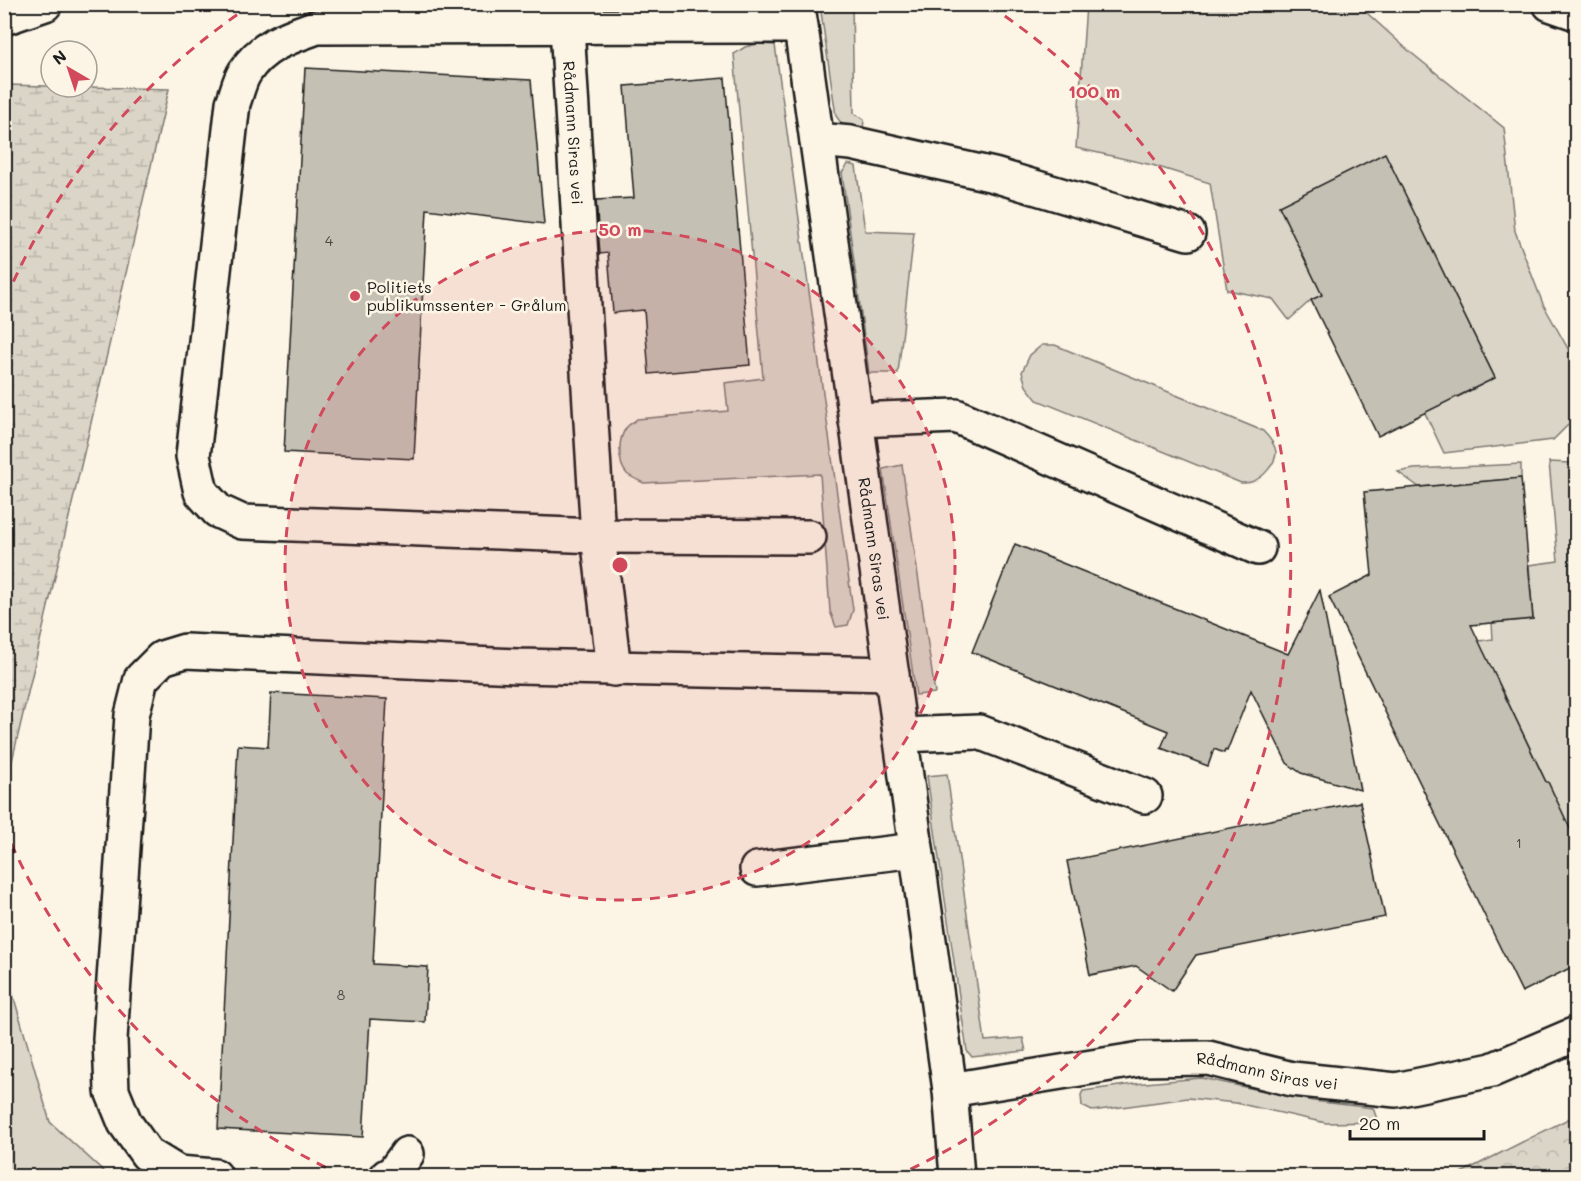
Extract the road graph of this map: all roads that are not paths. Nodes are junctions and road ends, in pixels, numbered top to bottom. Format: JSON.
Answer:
{"nodes":[{"id":1,"x":45,"y":4,"type":"edge"},
{"id":2,"x":1550,"y":4,"type":"edge"},
{"id":3,"x":1576,"y":13,"type":"edge"},
{"id":4,"x":799,"y":15,"type":"edge"},
{"id":5,"x":4,"y":18,"type":"edge"},
{"id":6,"x":567,"y":27,"type":"junction"},
{"id":7,"x":816,"y":140,"type":"junction"},
{"id":8,"x":1188,"y":233,"type":"dead end"},
{"id":9,"x":856,"y":420,"type":"junction"},
{"id":10,"x":598,"y":536,"type":"junction"},
{"id":11,"x":809,"y":537,"type":"dead end"},
{"id":12,"x":1258,"y":548,"type":"dead end"},
{"id":13,"x":614,"y":669,"type":"junction"},
{"id":14,"x":892,"y":674,"type":"junction"},
{"id":15,"x":900,"y":735,"type":"junction"},
{"id":16,"x":1145,"y":796,"type":"dead end"},
{"id":17,"x":916,"y":850,"type":"junction"},
{"id":18,"x":757,"y":869,"type":"dead end"},
{"id":19,"x":1576,"y":1034,"type":"edge"},
{"id":20,"x":950,"y":1090,"type":"junction"},
{"id":21,"x":214,"y":1176,"type":"edge"},
{"id":22,"x":957,"y":1176,"type":"edge"}],
"edges":[{"from":1,"to":5,"type":"street"},
{"from":2,"to":3,"type":"street"},
{"from":4,"to":6,"type":"street"},
{"from":4,"to":7,"type":"street","name":"Rådmann Siras vei"},
{"from":6,"to":10,"type":"street","name":"Rådmann Siras vei"},
{"from":6,"to":10,"type":"street"},
{"from":7,"to":8,"type":"street"},
{"from":7,"to":9,"type":"street","name":"Rådmann Siras vei"},
{"from":9,"to":12,"type":"street"},
{"from":9,"to":14,"type":"street","name":"Rådmann Siras vei"},
{"from":10,"to":11,"type":"street"},
{"from":10,"to":13,"type":"street","name":"Rådmann Siras vei"},
{"from":13,"to":14,"type":"street"},
{"from":13,"to":21,"type":"street"},
{"from":14,"to":15,"type":"street","name":"Rådmann Siras vei"},
{"from":15,"to":16,"type":"street"},
{"from":15,"to":17,"type":"street","name":"Rådmann Siras vei"},
{"from":17,"to":18,"type":"street"},
{"from":17,"to":20,"type":"street","name":"Rådmann Siras vei"},
{"from":19,"to":20,"type":"street","name":"Rådmann Siras vei"},
{"from":20,"to":22,"type":"street","name":"Rådmann Siras vei"}]}
